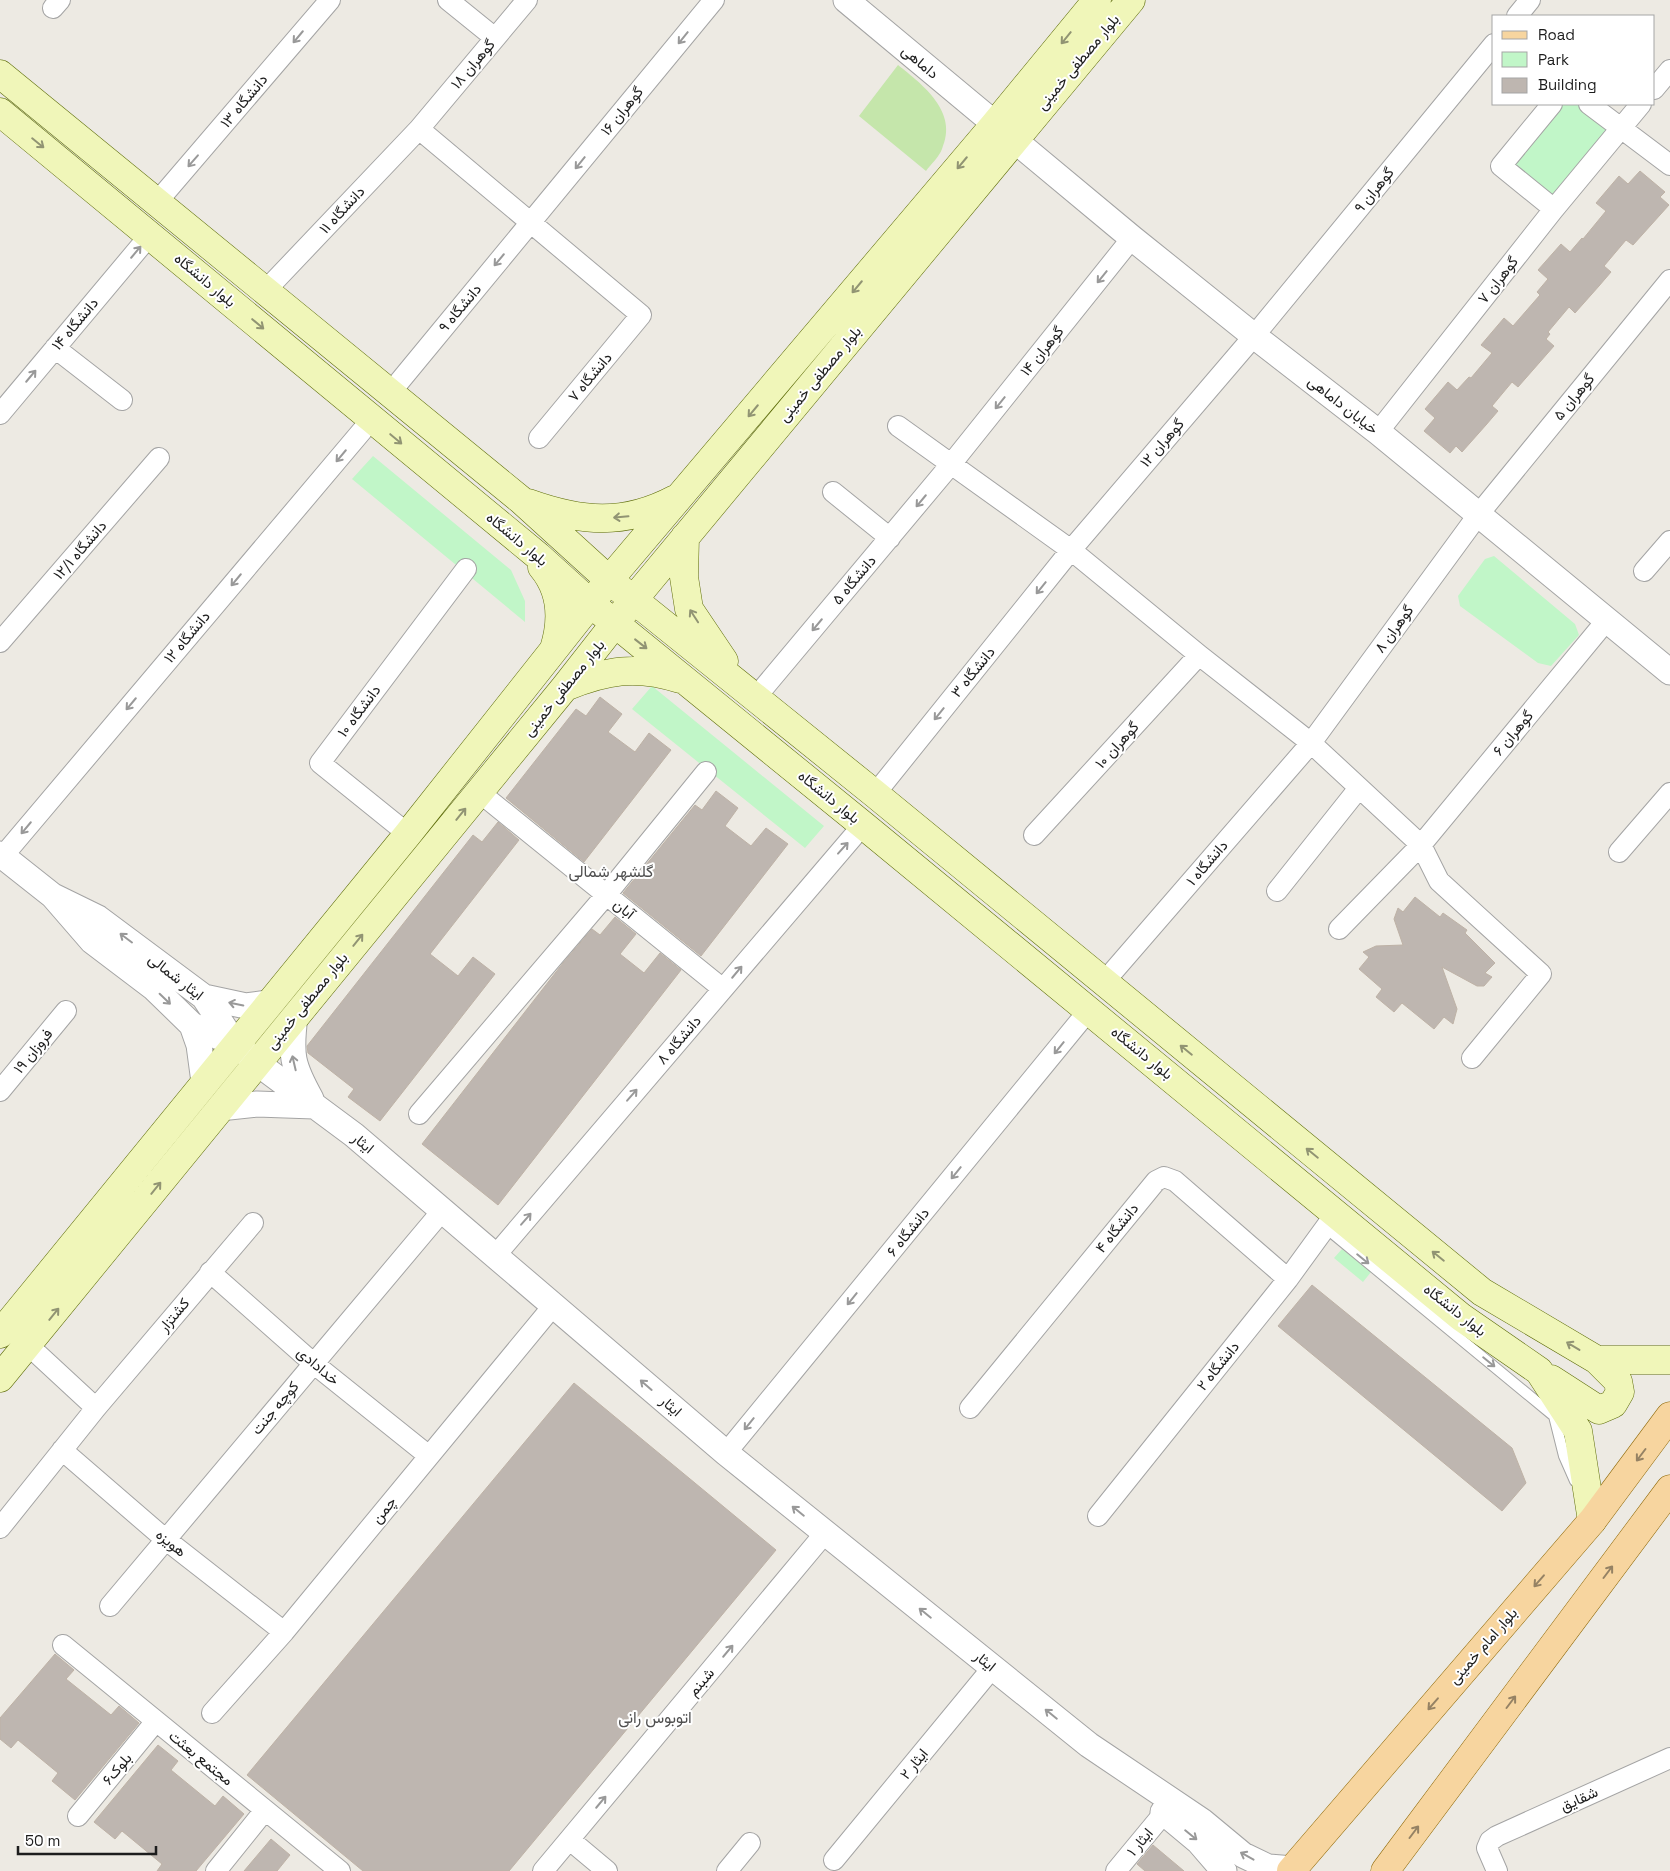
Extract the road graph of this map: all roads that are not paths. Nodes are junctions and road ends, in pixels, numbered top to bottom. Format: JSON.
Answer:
{"nodes":[{"id":1,"x":330,"y":0,"type":"edge"},
{"id":2,"x":448,"y":0,"type":"edge"},
{"id":3,"x":527,"y":0,"type":"edge"},
{"id":4,"x":714,"y":0,"type":"edge"},
{"id":5,"x":846,"y":0,"type":"edge"},
{"id":6,"x":1097,"y":0,"type":"edge"},
{"id":7,"x":1131,"y":0,"type":"edge"},
{"id":8,"x":1530,"y":0,"type":"edge"},
{"id":9,"x":1518,"y":15,"type":"edge"},
{"id":10,"x":496,"y":38,"type":"junction"},
{"id":11,"x":1492,"y":46,"type":"edge"},
{"id":12,"x":1670,"y":70,"type":"edge"},
{"id":13,"x":0,"y":74,"type":"edge"},
{"id":14,"x":1655,"y":88,"type":"edge"},
{"id":15,"x":1551,"y":105,"type":"edge"},
{"id":16,"x":1590,"y":105,"type":"edge"},
{"id":17,"x":1640,"y":105,"type":"edge"},
{"id":18,"x":0,"y":112,"type":"edge"},
{"id":19,"x":419,"y":129,"type":"junction"},
{"id":20,"x":1620,"y":129,"type":"junction"},
{"id":21,"x":1004,"y":132,"type":"junction"},
{"id":22,"x":1670,"y":165,"type":"edge"},
{"id":23,"x":157,"y":202,"type":"junction"},
{"id":24,"x":1554,"y":209,"type":"junction"},
{"id":25,"x":530,"y":223,"type":"junction"},
{"id":26,"x":150,"y":234,"type":"junction"},
{"id":27,"x":1132,"y":238,"type":"junction"},
{"id":28,"x":1670,"y":280,"type":"edge"},
{"id":29,"x":265,"y":291,"type":"junction"},
{"id":30,"x":1254,"y":336,"type":"junction"},
{"id":31,"x":55,"y":348,"type":"junction"},
{"id":32,"x":390,"y":393,"type":"junction"},
{"id":33,"x":122,"y":400,"type":"dead end"},
{"id":34,"x":0,"y":414,"type":"edge"},
{"id":35,"x":372,"y":419,"type":"junction"},
{"id":36,"x":898,"y":426,"type":"dead end"},
{"id":37,"x":1378,"y":432,"type":"junction"},
{"id":38,"x":539,"y":438,"type":"dead end"},
{"id":39,"x":159,"y":458,"type":"dead end"},
{"id":40,"x":952,"y":463,"type":"junction"},
{"id":41,"x":832,"y":492,"type":"dead end"},
{"id":42,"x":682,"y":494,"type":"junction"},
{"id":43,"x":521,"y":500,"type":"junction"},
{"id":44,"x":1478,"y":515,"type":"junction"},
{"id":45,"x":685,"y":537,"type":"junction"},
{"id":46,"x":890,"y":538,"type":"junction"},
{"id":47,"x":1670,"y":540,"type":"edge"},
{"id":48,"x":520,"y":541,"type":"junction"},
{"id":49,"x":1071,"y":550,"type":"junction"},
{"id":50,"x":466,"y":569,"type":"dead end"},
{"id":51,"x":1644,"y":571,"type":"dead end"},
{"id":52,"x":610,"y":580,"type":"junction"},
{"id":53,"x":634,"y":599,"type":"junction"},
{"id":54,"x":591,"y":604,"type":"junction"},
{"id":55,"x":1606,"y":620,"type":"junction"},
{"id":56,"x":615,"y":623,"type":"junction"},
{"id":57,"x":0,"y":642,"type":"edge"},
{"id":58,"x":552,"y":655,"type":"junction"},
{"id":59,"x":1199,"y":655,"type":"junction"},
{"id":60,"x":1670,"y":672,"type":"edge"},
{"id":61,"x":690,"y":683,"type":"junction"},
{"id":62,"x":566,"y":687,"type":"junction"},
{"id":63,"x":748,"y":691,"type":"junction"},
{"id":64,"x":1311,"y":743,"type":"junction"},
{"id":65,"x":706,"y":772,"type":"dead end"},
{"id":66,"x":1359,"y":788,"type":"junction"},
{"id":67,"x":479,"y":792,"type":"junction"},
{"id":68,"x":1670,"y":793,"type":"edge"},
{"id":69,"x":875,"y":794,"type":"junction"},
{"id":70,"x":864,"y":824,"type":"junction"},
{"id":71,"x":408,"y":834,"type":"junction"},
{"id":72,"x":1034,"y":835,"type":"dead end"},
{"id":73,"x":1420,"y":845,"type":"junction"},
{"id":74,"x":1619,"y":852,"type":"dead end"},
{"id":75,"x":1,"y":855,"type":"edge"},
{"id":76,"x":1277,"y":891,"type":"dead end"},
{"id":77,"x":606,"y":895,"type":"junction"},
{"id":78,"x":53,"y":896,"type":"junction"},
{"id":79,"x":1339,"y":929,"type":"dead end"},
{"id":80,"x":1104,"y":982,"type":"junction"},
{"id":81,"x":723,"y":989,"type":"junction"},
{"id":82,"x":204,"y":997,"type":"junction"},
{"id":83,"x":268,"y":1003,"type":"junction"},
{"id":84,"x":1090,"y":1010,"type":"junction"},
{"id":85,"x":66,"y":1011,"type":"dead end"},
{"id":86,"x":295,"y":1016,"type":"junction"},
{"id":87,"x":192,"y":1025,"type":"junction"},
{"id":88,"x":235,"y":1044,"type":"junction"},
{"id":89,"x":1472,"y":1058,"type":"dead end"},
{"id":90,"x":257,"y":1063,"type":"junction"},
{"id":91,"x":204,"y":1082,"type":"junction"},
{"id":92,"x":0,"y":1091,"type":"edge"},
{"id":93,"x":314,"y":1106,"type":"junction"},
{"id":94,"x":220,"y":1108,"type":"junction"},
{"id":95,"x":419,"y":1114,"type":"dead end"},
{"id":96,"x":442,"y":1210,"type":"junction"},
{"id":97,"x":1331,"y":1221,"type":"junction"},
{"id":98,"x":253,"y":1223,"type":"dead end"},
{"id":99,"x":495,"y":1256,"type":"junction"},
{"id":100,"x":210,"y":1272,"type":"junction"},
{"id":101,"x":1288,"y":1279,"type":"junction"},
{"id":102,"x":36,"y":1290,"type":"junction"},
{"id":103,"x":553,"y":1306,"type":"junction"},
{"id":104,"x":0,"y":1312,"type":"edge"},
{"id":105,"x":0,"y":1334,"type":"edge"},
{"id":106,"x":29,"y":1346,"type":"junction"},
{"id":107,"x":1597,"y":1360,"type":"junction"},
{"id":108,"x":1670,"y":1360,"type":"edge"},
{"id":109,"x":313,"y":1363,"type":"junction"},
{"id":110,"x":1539,"y":1371,"type":"junction"},
{"id":111,"x":0,"y":1378,"type":"edge"},
{"id":112,"x":96,"y":1408,"type":"junction"},
{"id":113,"x":970,"y":1408,"type":"dead end"},
{"id":114,"x":1670,"y":1416,"type":"edge"},
{"id":115,"x":62,"y":1450,"type":"junction"},
{"id":116,"x":726,"y":1453,"type":"junction"},
{"id":117,"x":429,"y":1456,"type":"junction"},
{"id":118,"x":1670,"y":1489,"type":"edge"},
{"id":119,"x":1098,"y":1516,"type":"dead end"},
{"id":120,"x":1592,"y":1521,"type":"junction"},
{"id":121,"x":0,"y":1528,"type":"edge"},
{"id":122,"x":826,"y":1533,"type":"junction"},
{"id":123,"x":165,"y":1539,"type":"junction"},
{"id":124,"x":110,"y":1606,"type":"dead end"},
{"id":125,"x":284,"y":1632,"type":"junction"},
{"id":126,"x":63,"y":1644,"type":"dead end"},
{"id":127,"x":993,"y":1667,"type":"junction"},
{"id":128,"x":212,"y":1713,"type":"dead end"},
{"id":129,"x":156,"y":1721,"type":"junction"},
{"id":130,"x":1090,"y":1745,"type":"junction"},
{"id":131,"x":1670,"y":1758,"type":"edge"},
{"id":132,"x":265,"y":1810,"type":"junction"},
{"id":133,"x":1164,"y":1813,"type":"junction"},
{"id":134,"x":78,"y":1816,"type":"dead end"},
{"id":135,"x":570,"y":1840,"type":"junction"},
{"id":136,"x":750,"y":1843,"type":"dead end"},
{"id":137,"x":834,"y":1860,"type":"dead end"},
{"id":138,"x":1300,"y":1870,"type":"edge"},
{"id":139,"x":216,"y":1871,"type":"edge"},
{"id":140,"x":340,"y":1871,"type":"edge"},
{"id":141,"x":542,"y":1871,"type":"edge"},
{"id":142,"x":608,"y":1871,"type":"edge"},
{"id":143,"x":727,"y":1871,"type":"edge"},
{"id":144,"x":1116,"y":1871,"type":"edge"},
{"id":145,"x":1224,"y":1871,"type":"edge"},
{"id":146,"x":1385,"y":1871,"type":"edge"},
{"id":147,"x":1497,"y":1871,"type":"edge"}],
"edges":[{"from":1,"to":23,"type":"street","name":"دانشگاه ۱۳","one_way":true},
{"from":2,"to":10,"type":"street"},
{"from":3,"to":10,"type":"street","name":"گوهران ۱۸"},
{"from":4,"to":25,"type":"street","name":"گوهران ۱۶","one_way":true},
{"from":5,"to":21,"type":"street","name":"داماهی"},
{"from":6,"to":21,"type":"main road","name":"بلوار مصطفی خمینی","one_way":true},
{"from":7,"to":21,"type":"main road","name":"بلوار مصطفی خمینی"},
{"from":8,"to":9,"type":"street"},
{"from":10,"to":19,"type":"street","name":"گوهران ۱۸"},
{"from":11,"to":30,"type":"street","name":"گوهران ۹"},
{"from":12,"to":14,"type":"street"},
{"from":13,"to":23,"type":"main road","name":"بلوار دانشگاه"},
{"from":15,"to":24,"type":"street"},
{"from":16,"to":20,"type":"street"},
{"from":17,"to":20,"type":"street","name":"گوهران ۷"},
{"from":18,"to":26,"type":"main road","name":"بلوار دانشگاه","one_way":true},
{"from":19,"to":25,"type":"street"},
{"from":19,"to":29,"type":"street","name":"دانشگاه ۱۱"},
{"from":20,"to":22,"type":"street"},
{"from":20,"to":24,"type":"street","name":"گوهران ۷"},
{"from":21,"to":27,"type":"street","name":"خیابان داماهی"},
{"from":21,"to":42,"type":"main road","name":"بلوار مصطفی خمینی","one_way":true},
{"from":21,"to":45,"type":"main road","name":"بلوار مصطفی خمینی"},
{"from":23,"to":29,"type":"main road","name":"بلوار دانشگاه"},
{"from":24,"to":37,"type":"street","name":"گوهران ۷"},
{"from":25,"to":32,"type":"street","name":"دانشگاه ۹","one_way":true},
{"from":25,"to":38,"type":"street","name":"دانشگاه ۷"},
{"from":31,"to":26,"type":"street","name":"دانشگاه ۱۴","one_way":true},
{"from":26,"to":35,"type":"main road","name":"بلوار دانشگاه","one_way":true},
{"from":27,"to":30,"type":"street","name":"خیابان داماهی"},
{"from":27,"to":40,"type":"street","name":"گوهران ۱۴","one_way":true},
{"from":28,"to":44,"type":"street","name":"گوهران ۵"},
{"from":29,"to":32,"type":"main road","name":"بلوار دانشگاه"},
{"from":30,"to":37,"type":"street","name":"خیابان داماهی"},
{"from":30,"to":49,"type":"street","name":"گوهران ۱۲"},
{"from":31,"to":33,"type":"street"},
{"from":34,"to":31,"type":"street","name":"دانشگاه ۱۴","one_way":true},
{"from":32,"to":43,"type":"main road","name":"بلوار دانشگاه"},
{"from":35,"to":48,"type":"main road","name":"بلوار دانشگاه","one_way":true},
{"from":35,"to":75,"type":"street","name":"دانشگاه ۱۲","one_way":true},
{"from":36,"to":40,"type":"street"},
{"from":37,"to":44,"type":"street","name":"خیابان داماهی"},
{"from":39,"to":57,"type":"street","name":"دانشگاه ۱۲/۱"},
{"from":40,"to":46,"type":"street","name":"دانشگاه ۵","one_way":true},
{"from":40,"to":49,"type":"street"},
{"from":41,"to":46,"type":"street"},
{"from":42,"to":43,"type":"main road","one_way":true},
{"from":42,"to":52,"type":"main road","name":"بلوار مصطفی خمینی"},
{"from":43,"to":52,"type":"main road","name":"بلوار دانشگاه"},
{"from":44,"to":55,"type":"street","name":"خیابان داماهی"},
{"from":44,"to":64,"type":"street","name":"گوهران ۸"},
{"from":45,"to":53,"type":"main road","name":"بلوار مصطفی خمینی"},
{"from":63,"to":45,"type":"main road","one_way":true},
{"from":46,"to":63,"type":"street","name":"دانشگاه ۵","one_way":true},
{"from":47,"to":51,"type":"street"},
{"from":48,"to":54,"type":"main road","name":"بلوار دانشگاه"},
{"from":48,"to":58,"type":"main road"},
{"from":49,"to":59,"type":"street"},
{"from":49,"to":69,"type":"street","name":"دانشگاه ۳","one_way":true},
{"from":50,"to":71,"type":"street","name":"دانشگاه ۱۰"},
{"from":52,"to":53,"type":"main road","name":"بلوار دانشگاه"},
{"from":52,"to":54,"type":"main road","name":"بلوار مصطفی خمینی"},
{"from":53,"to":56,"type":"main road","name":"بلوار مصطفی خمینی"},
{"from":53,"to":63,"type":"main road","name":"بلوار دانشگاه"},
{"from":54,"to":56,"type":"main road","name":"بلوار دانشگاه"},
{"from":54,"to":58,"type":"main road","name":"بلوار مصطفی خمینی"},
{"from":55,"to":60,"type":"street","name":"خیابان داماهی"},
{"from":55,"to":73,"type":"street","name":"گوهران ۶"},
{"from":56,"to":61,"type":"main road","name":"بلوار دانشگاه","one_way":true},
{"from":56,"to":62,"type":"main road","name":"بلوار مصطفی خمینی"},
{"from":58,"to":71,"type":"main road","name":"بلوار مصطفی خمینی"},
{"from":59,"to":64,"type":"street"},
{"from":59,"to":72,"type":"street","name":"گوهران ۱۰"},
{"from":61,"to":62,"type":"main road"},
{"from":61,"to":70,"type":"main road","name":"بلوار دانشگاه"},
{"from":62,"to":67,"type":"main road","name":"بلوار مصطفی خمینی"},
{"from":63,"to":69,"type":"main road","name":"بلوار دانشگاه"},
{"from":64,"to":66,"type":"street"},
{"from":64,"to":80,"type":"street","name":"دانشگاه ۱"},
{"from":65,"to":77,"type":"street"},
{"from":66,"to":73,"type":"street"},
{"from":66,"to":76,"type":"street"},
{"from":67,"to":77,"type":"street","name":"آبان"},
{"from":86,"to":67,"type":"main road","name":"بلوار مصطفی خمینی","one_way":true},
{"from":68,"to":74,"type":"street"},
{"from":69,"to":80,"type":"main road","name":"بلوار دانشگاه"},
{"from":81,"to":70,"type":"street","name":"دانشگاه ۸","one_way":true},
{"from":70,"to":84,"type":"main road","name":"بلوار دانشگاه"},
{"from":71,"to":83,"type":"main road","name":"بلوار مصطفی خمینی"},
{"from":73,"to":79,"type":"street","name":"گوهران ۶"},
{"from":73,"to":89,"type":"street"},
{"from":75,"to":78,"type":"street","name":"ایثار شمالی"},
{"from":77,"to":81,"type":"street","name":"آبان"},
{"from":77,"to":95,"type":"street"},
{"from":82,"to":78,"type":"street","name":"ایثار شمالی","one_way":true},
{"from":78,"to":87,"type":"street","name":"ایثار شمالی","one_way":true},
{"from":107,"to":80,"type":"main road","name":"بلوار دانشگاه","one_way":true},
{"from":99,"to":81,"type":"street","name":"دانشگاه ۸","one_way":true},
{"from":83,"to":82,"type":"street","one_way":true},
{"from":82,"to":88,"type":"street","name":"ایثار شمالی"},
{"from":83,"to":88,"type":"main road","name":"بلوار مصطفی خمینی"},
{"from":84,"to":97,"type":"main road","name":"بلوار دانشگاه"},
{"from":84,"to":116,"type":"street","name":"دانشگاه ۶","one_way":true},
{"from":85,"to":92,"type":"street","name":"فروزان ۱۹"},
{"from":86,"to":90,"type":"main road","name":"بلوار مصطفی خمینی"},
{"from":93,"to":86,"type":"street","one_way":true},
{"from":87,"to":88,"type":"street","name":"ایثار شمالی"},
{"from":87,"to":91,"type":"street"},
{"from":88,"to":90,"type":"street","name":"ایثار"},
{"from":88,"to":91,"type":"main road","name":"بلوار مصطفی خمینی"},
{"from":90,"to":93,"type":"street","name":"ایثار"},
{"from":90,"to":94,"type":"main road","name":"بلوار مصطفی خمینی"},
{"from":91,"to":102,"type":"main road","name":"بلوار مصطفی خمینی"},
{"from":93,"to":94,"type":"street"},
{"from":93,"to":96,"type":"street","name":"ایثار"},
{"from":106,"to":94,"type":"main road","name":"بلوار مصطفی خمینی","one_way":true},
{"from":96,"to":99,"type":"street","name":"ایثار"},
{"from":96,"to":109,"type":"street","name":"کوچه جنت"},
{"from":97,"to":101,"type":"street","name":"دانشگاه ۲"},
{"from":97,"to":110,"type":"main road","name":"بلوار دانشگاه"},
{"from":97,"to":120,"type":"lane","one_way":true},
{"from":98,"to":100,"type":"street","name":"کشتزار"},
{"from":99,"to":103,"type":"street","name":"ایثار"},
{"from":100,"to":109,"type":"street","name":"خدادادی"},
{"from":100,"to":112,"type":"street","name":"کشتزار"},
{"from":101,"to":113,"type":"street","name":"دانشگاه ۴"},
{"from":101,"to":119,"type":"street","name":"دانشگاه ۲"},
{"from":102,"to":104,"type":"street"},
{"from":102,"to":105,"type":"main road","name":"بلوار مصطفی خمینی"},
{"from":116,"to":103,"type":"street","name":"ایثار","one_way":true},
{"from":103,"to":117,"type":"street","name":"چمن"},
{"from":106,"to":111,"type":"main road","name":"بلوار مصطفی خمینی"},
{"from":106,"to":112,"type":"street"},
{"from":107,"to":108,"type":"main road"},
{"from":107,"to":110,"type":"main road","name":"بلوار دانشگاه"},
{"from":109,"to":117,"type":"street","name":"خدادادی"},
{"from":109,"to":123,"type":"street","name":"کوچه جنت"},
{"from":110,"to":120,"type":"main road","name":"بلوار دانشگاه"},
{"from":112,"to":115,"type":"street","name":"کشتزار"},
{"from":114,"to":120,"type":"main road","name":"بلوار امام خمینی","one_way":true},
{"from":115,"to":121,"type":"street","name":"کشتزار"},
{"from":115,"to":123,"type":"street","name":"هویزه"},
{"from":122,"to":116,"type":"street","name":"ایثار","one_way":true},
{"from":117,"to":125,"type":"street","name":"چمن"},
{"from":146,"to":118,"type":"main road","one_way":true},
{"from":120,"to":138,"type":"main road","name":"بلوار امام خمینی","one_way":true},
{"from":127,"to":122,"type":"street","name":"ایثار","one_way":true},
{"from":135,"to":122,"type":"street","name":"شبنم","one_way":true},
{"from":123,"to":124,"type":"street","name":"کوچه جنت"},
{"from":123,"to":125,"type":"street","name":"هویزه"},
{"from":125,"to":128,"type":"street","name":"چمن"},
{"from":126,"to":129,"type":"street","name":"مجتمع بعثت"},
{"from":130,"to":127,"type":"street","name":"ایثار","one_way":true},
{"from":127,"to":137,"type":"street","name":"ایثار ۲"},
{"from":129,"to":132,"type":"street","name":"مجتمع بعثت"},
{"from":129,"to":134,"type":"street","name":"بلوک۶"},
{"from":130,"to":133,"type":"street","name":"ایثار"},
{"from":138,"to":130,"type":"street","name":"ایثار","one_way":true},
{"from":131,"to":147,"type":"street","name":"شقایق"},
{"from":132,"to":139,"type":"street"},
{"from":132,"to":140,"type":"street","name":"مجتمع بعثت"},
{"from":133,"to":144,"type":"street","name":"ایثار ۱"},
{"from":133,"to":145,"type":"street","name":"ایثار","one_way":true},
{"from":135,"to":141,"type":"street","name":"شبنم"},
{"from":135,"to":142,"type":"street"},
{"from":136,"to":143,"type":"street"}]}
